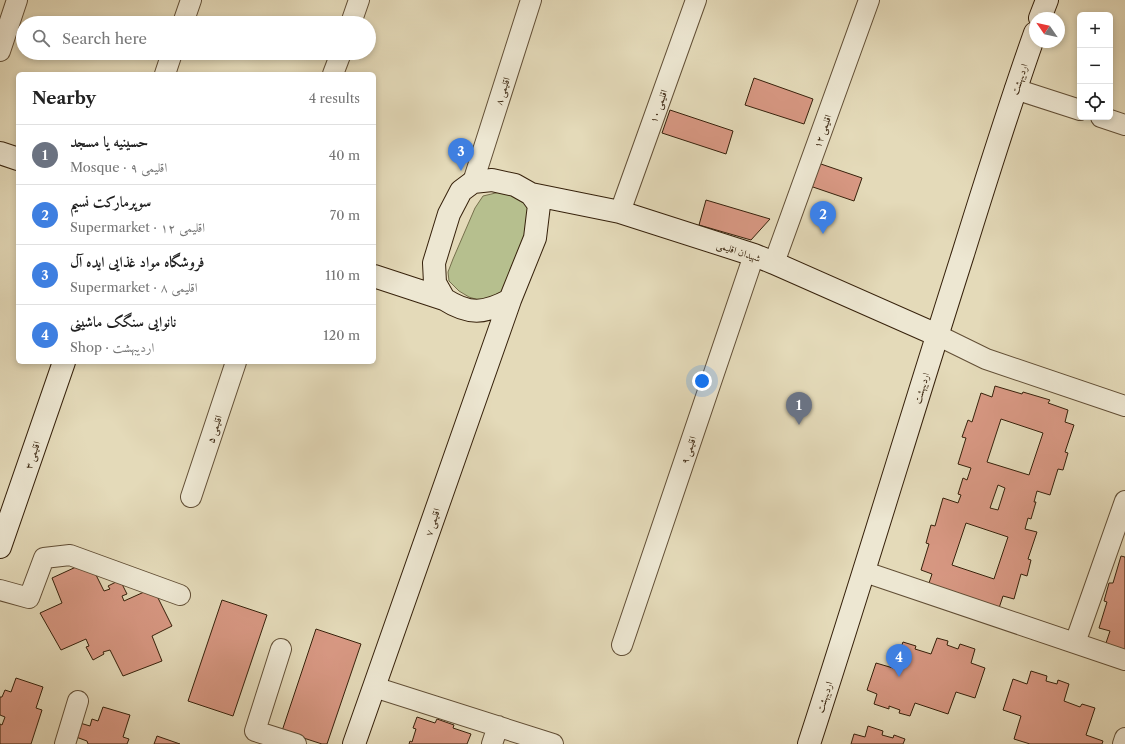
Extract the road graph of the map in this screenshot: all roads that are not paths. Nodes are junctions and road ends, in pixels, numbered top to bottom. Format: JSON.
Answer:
{"nodes":[{"id":1,"x":17,"y":0,"type":"edge"},
{"id":2,"x":191,"y":0,"type":"edge"},
{"id":3,"x":359,"y":0,"type":"edge"},
{"id":4,"x":532,"y":0,"type":"edge"},
{"id":5,"x":696,"y":0,"type":"edge"},
{"id":6,"x":869,"y":0,"type":"edge"},
{"id":7,"x":1046,"y":0,"type":"edge"},
{"id":8,"x":1042,"y":12,"type":"edge"},
{"id":9,"x":185,"y":16,"type":"edge"},
{"id":10,"x":353,"y":16,"type":"edge"},
{"id":11,"x":1030,"y":48,"type":"edge"},
{"id":12,"x":0,"y":51,"type":"edge"},
{"id":13,"x":170,"y":60,"type":"edge"},
{"id":14,"x":338,"y":60,"type":"edge"},
{"id":15,"x":166,"y":72,"type":"edge"},
{"id":16,"x":334,"y":72,"type":"edge"},
{"id":17,"x":1015,"y":89,"type":"junction"},
{"id":18,"x":1077,"y":109,"type":"edge"},
{"id":19,"x":1110,"y":120,"type":"edge"},
{"id":20,"x":1125,"y":125,"type":"edge"},
{"id":21,"x":0,"y":153,"type":"edge"},
{"id":22,"x":16,"y":158,"type":"edge"},
{"id":23,"x":473,"y":182,"type":"junction"},
{"id":24,"x":531,"y":194,"type":"junction"},
{"id":25,"x":620,"y":212,"type":"junction"},
{"id":26,"x":764,"y":259,"type":"junction"},
{"id":27,"x":434,"y":263,"type":"junction"},
{"id":28,"x":384,"y":280,"type":"edge"},
{"id":29,"x":444,"y":299,"type":"junction"},
{"id":30,"x":510,"y":300,"type":"junction"},
{"id":31,"x":474,"y":312,"type":"junction"},
{"id":32,"x":937,"y":335,"type":"junction"},
{"id":33,"x":490,"y":357,"type":"junction"},
{"id":34,"x":63,"y":364,"type":"edge"},
{"id":35,"x":235,"y":364,"type":"edge"},
{"id":36,"x":1125,"y":406,"type":"edge"},
{"id":37,"x":191,"y":497,"type":"dead end"},
{"id":38,"x":1125,"y":501,"type":"edge"},
{"id":39,"x":0,"y":547,"type":"edge"},
{"id":40,"x":865,"y":572,"type":"junction"},
{"id":41,"x":0,"y":590,"type":"edge"},
{"id":42,"x":180,"y":595,"type":"dead end"},
{"id":43,"x":1075,"y":643,"type":"junction"},
{"id":44,"x":622,"y":645,"type":"dead end"},
{"id":45,"x":281,"y":649,"type":"dead end"},
{"id":46,"x":1125,"y":660,"type":"edge"},
{"id":47,"x":374,"y":687,"type":"junction"},
{"id":48,"x":78,"y":701,"type":"dead end"},
{"id":49,"x":495,"y":735,"type":"edge"},
{"id":50,"x":1125,"y":738,"type":"edge"},
{"id":51,"x":65,"y":744,"type":"edge"},
{"id":52,"x":296,"y":744,"type":"edge"},
{"id":53,"x":354,"y":744,"type":"edge"},
{"id":54,"x":553,"y":744,"type":"edge"},
{"id":55,"x":809,"y":744,"type":"edge"},
{"id":56,"x":1123,"y":744,"type":"edge"}],
"edges":[{"from":1,"to":12,"type":"street"},
{"from":2,"to":9,"type":"street"},
{"from":3,"to":10,"type":"street"},
{"from":4,"to":23,"type":"street","name":"اقلیمی ۸"},
{"from":5,"to":25,"type":"street","name":"اقلیمی ۱۰"},
{"from":6,"to":26,"type":"street","name":"اقلیمی ۱۲"},
{"from":7,"to":8,"type":"street"},
{"from":11,"to":17,"type":"street","name":"اردیبهشت"},
{"from":13,"to":15,"type":"street"},
{"from":14,"to":16,"type":"street"},
{"from":17,"to":18,"type":"street"},
{"from":17,"to":32,"type":"street","name":"اردیبهشت"},
{"from":19,"to":20,"type":"street"},
{"from":21,"to":22,"type":"street"},
{"from":23,"to":24,"type":"street"},
{"from":23,"to":27,"type":"street"},
{"from":24,"to":25,"type":"street","name":"شهیدان اقلیمی"},
{"from":24,"to":30,"type":"street"},
{"from":25,"to":26,"type":"street","name":"شهیدان اقلیمی"},
{"from":26,"to":32,"type":"street","name":"شهیدان اقلیمی"},
{"from":26,"to":44,"type":"street","name":"اقلیمی ۹"},
{"from":27,"to":28,"type":"street"},
{"from":27,"to":29,"type":"street"},
{"from":28,"to":29,"type":"street"},
{"from":29,"to":31,"type":"street"},
{"from":30,"to":31,"type":"street"},
{"from":30,"to":33,"type":"street","name":"اقلیمی ۷"},
{"from":31,"to":33,"type":"street"},
{"from":32,"to":36,"type":"street"},
{"from":32,"to":40,"type":"street","name":"اردیبهشت"},
{"from":33,"to":47,"type":"street","name":"اقلیمی ۷"},
{"from":34,"to":39,"type":"street","name":"اقلیمی ۳"},
{"from":35,"to":37,"type":"street","name":"اقلیمی ۵"},
{"from":38,"to":43,"type":"street"},
{"from":40,"to":43,"type":"street"},
{"from":40,"to":55,"type":"street","name":"اردیبهشت"},
{"from":41,"to":42,"type":"street"},
{"from":43,"to":46,"type":"street"},
{"from":45,"to":52,"type":"street"},
{"from":47,"to":49,"type":"street"},
{"from":47,"to":53,"type":"street","name":"اقلیمی ۷"},
{"from":48,"to":51,"type":"street"},
{"from":49,"to":54,"type":"street"},
{"from":50,"to":56,"type":"street"}]}
